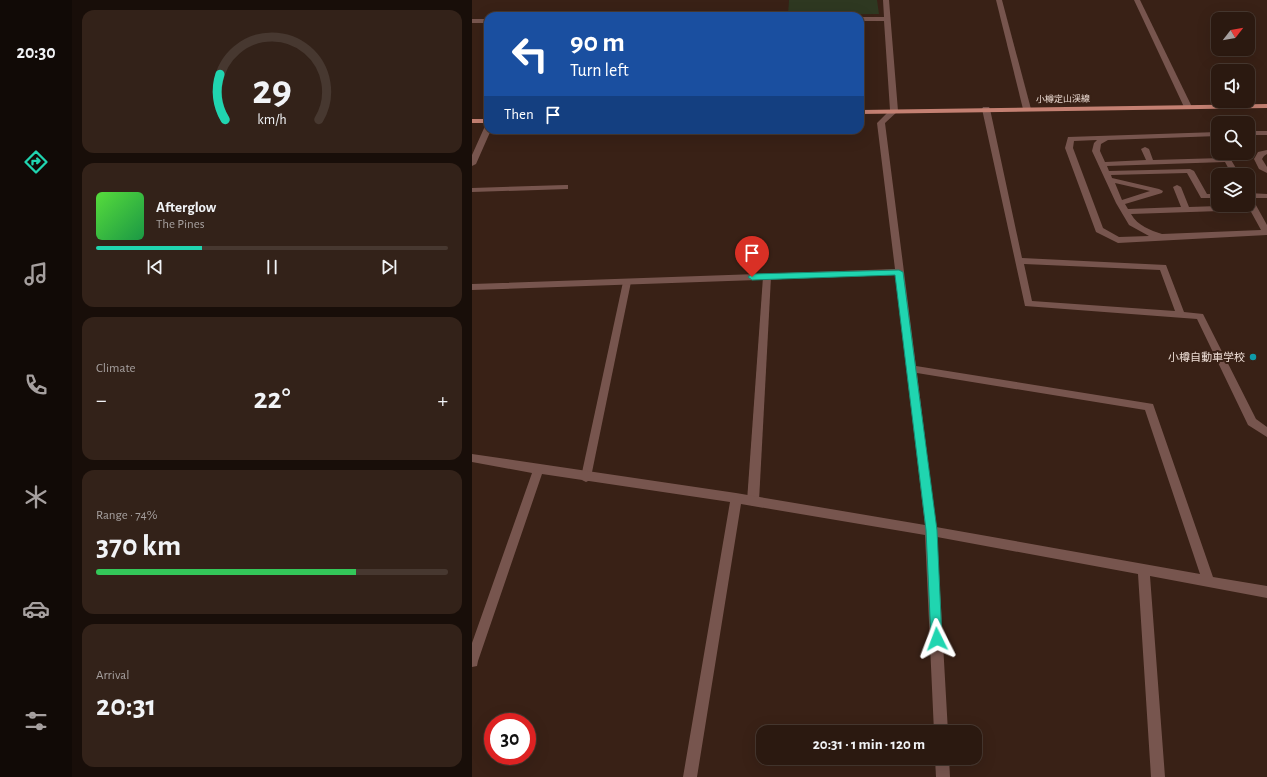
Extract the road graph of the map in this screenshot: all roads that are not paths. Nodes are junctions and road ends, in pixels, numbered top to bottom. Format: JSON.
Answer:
{"nodes":[{"id":1,"x":886,"y":0,"type":"edge"},
{"id":2,"x":999,"y":0,"type":"edge"},
{"id":3,"x":1137,"y":0,"type":"edge"},
{"id":4,"x":887,"y":19,"type":"junction"},
{"id":5,"x":864,"y":20,"type":"edge"},
{"id":6,"x":484,"y":21,"type":"edge"},
{"id":7,"x":472,"y":22,"type":"edge"},
{"id":8,"x":1267,"y":106,"type":"edge"},
{"id":9,"x":1188,"y":107,"type":"junction"},
{"id":10,"x":1027,"y":109,"type":"junction"},
{"id":11,"x":986,"y":110,"type":"junction"},
{"id":12,"x":894,"y":111,"type":"junction"},
{"id":13,"x":864,"y":112,"type":"edge"},
{"id":14,"x":484,"y":121,"type":"edge"},
{"id":15,"x":472,"y":122,"type":"edge"},
{"id":16,"x":1267,"y":133,"type":"edge"},
{"id":17,"x":485,"y":134,"type":"edge"},
{"id":18,"x":1211,"y":134,"type":"edge"},
{"id":19,"x":1255,"y":134,"type":"edge"},
{"id":20,"x":1106,"y":138,"type":"junction"},
{"id":21,"x":1145,"y":149,"type":"dead end"},
{"id":22,"x":1267,"y":152,"type":"edge"},
{"id":23,"x":1211,"y":157,"type":"edge"},
{"id":24,"x":1150,"y":162,"type":"junction"},
{"id":25,"x":472,"y":164,"type":"edge"},
{"id":26,"x":1102,"y":164,"type":"junction"},
{"id":27,"x":1267,"y":171,"type":"edge"},
{"id":28,"x":1108,"y":176,"type":"junction"},
{"id":29,"x":566,"y":187,"type":"dead end"},
{"id":30,"x":1177,"y":187,"type":"dead end"},
{"id":31,"x":472,"y":190,"type":"edge"},
{"id":32,"x":1211,"y":196,"type":"edge"},
{"id":33,"x":1255,"y":196,"type":"edge"},
{"id":34,"x":1267,"y":196,"type":"edge"},
{"id":35,"x":1120,"y":203,"type":"junction"},
{"id":36,"x":1211,"y":208,"type":"edge"},
{"id":37,"x":1186,"y":209,"type":"junction"},
{"id":38,"x":1255,"y":209,"type":"edge"},
{"id":39,"x":1125,"y":212,"type":"junction"},
{"id":40,"x":1267,"y":232,"type":"edge"},
{"id":41,"x":1162,"y":237,"type":"junction"},
{"id":42,"x":1019,"y":261,"type":"junction"},
{"id":43,"x":899,"y":272,"type":"junction"},
{"id":44,"x":767,"y":277,"type":"junction"},
{"id":45,"x":627,"y":282,"type":"junction"},
{"id":46,"x":472,"y":287,"type":"edge"},
{"id":47,"x":1181,"y":315,"type":"junction"},
{"id":48,"x":912,"y":369,"type":"junction"},
{"id":49,"x":1267,"y":433,"type":"edge"},
{"id":50,"x":472,"y":458,"type":"edge"},
{"id":51,"x":538,"y":470,"type":"junction"},
{"id":52,"x":586,"y":477,"type":"junction"},
{"id":53,"x":736,"y":498,"type":"junction"},
{"id":54,"x":753,"y":501,"type":"junction"},
{"id":55,"x":931,"y":530,"type":"junction"},
{"id":56,"x":1144,"y":570,"type":"junction"},
{"id":57,"x":1209,"y":582,"type":"junction"},
{"id":58,"x":1267,"y":592,"type":"edge"},
{"id":59,"x":472,"y":661,"type":"edge"},
{"id":60,"x":941,"y":725,"type":"edge"},
{"id":61,"x":942,"y":765,"type":"edge"},
{"id":62,"x":690,"y":777,"type":"edge"},
{"id":63,"x":943,"y":777,"type":"edge"},
{"id":64,"x":1158,"y":777,"type":"edge"}],
"edges":[{"from":1,"to":4,"type":"street"},
{"from":2,"to":10,"type":"street"},
{"from":3,"to":9,"type":"street"},
{"from":4,"to":5,"type":"street"},
{"from":4,"to":12,"type":"street"},
{"from":6,"to":7,"type":"street"},
{"from":8,"to":9,"type":"main road","name":"小樽定山渓線"},
{"from":9,"to":10,"type":"main road","name":"小樽定山渓線"},
{"from":10,"to":11,"type":"main road","name":"小樽定山渓線"},
{"from":11,"to":12,"type":"main road","name":"小樽定山渓線"},
{"from":11,"to":42,"type":"street"},
{"from":12,"to":13,"type":"main road","name":"小樽定山渓線"},
{"from":12,"to":43,"type":"street"},
{"from":14,"to":15,"type":"main road"},
{"from":16,"to":19,"type":"street"},
{"from":17,"to":25,"type":"street"},
{"from":18,"to":20,"type":"street"},
{"from":20,"to":26,"type":"street"},
{"from":20,"to":41,"type":"street"},
{"from":21,"to":24,"type":"street"},
{"from":22,"to":27,"type":"street"},
{"from":23,"to":24,"type":"street"},
{"from":24,"to":26,"type":"street"},
{"from":26,"to":28,"type":"street"},
{"from":28,"to":32,"type":"street"},
{"from":28,"to":35,"type":"street"},
{"from":28,"to":35,"type":"street"},
{"from":29,"to":31,"type":"street"},
{"from":30,"to":37,"type":"street"},
{"from":33,"to":34,"type":"street"},
{"from":35,"to":39,"type":"street"},
{"from":36,"to":37,"type":"street"},
{"from":37,"to":39,"type":"street"},
{"from":38,"to":40,"type":"street"},
{"from":39,"to":41,"type":"street"},
{"from":40,"to":41,"type":"street"},
{"from":42,"to":47,"type":"street"},
{"from":42,"to":47,"type":"street"},
{"from":43,"to":44,"type":"street"},
{"from":43,"to":48,"type":"street"},
{"from":44,"to":45,"type":"street"},
{"from":44,"to":54,"type":"street"},
{"from":45,"to":46,"type":"street"},
{"from":45,"to":52,"type":"street"},
{"from":47,"to":49,"type":"street"},
{"from":48,"to":55,"type":"street"},
{"from":48,"to":57,"type":"street"},
{"from":50,"to":51,"type":"street"},
{"from":51,"to":52,"type":"street"},
{"from":51,"to":59,"type":"street"},
{"from":52,"to":53,"type":"street"},
{"from":53,"to":54,"type":"street"},
{"from":53,"to":62,"type":"street"},
{"from":54,"to":55,"type":"street"},
{"from":55,"to":56,"type":"street"},
{"from":55,"to":60,"type":"street"},
{"from":56,"to":57,"type":"street"},
{"from":56,"to":64,"type":"street"},
{"from":57,"to":58,"type":"street"},
{"from":61,"to":63,"type":"street"}]}
